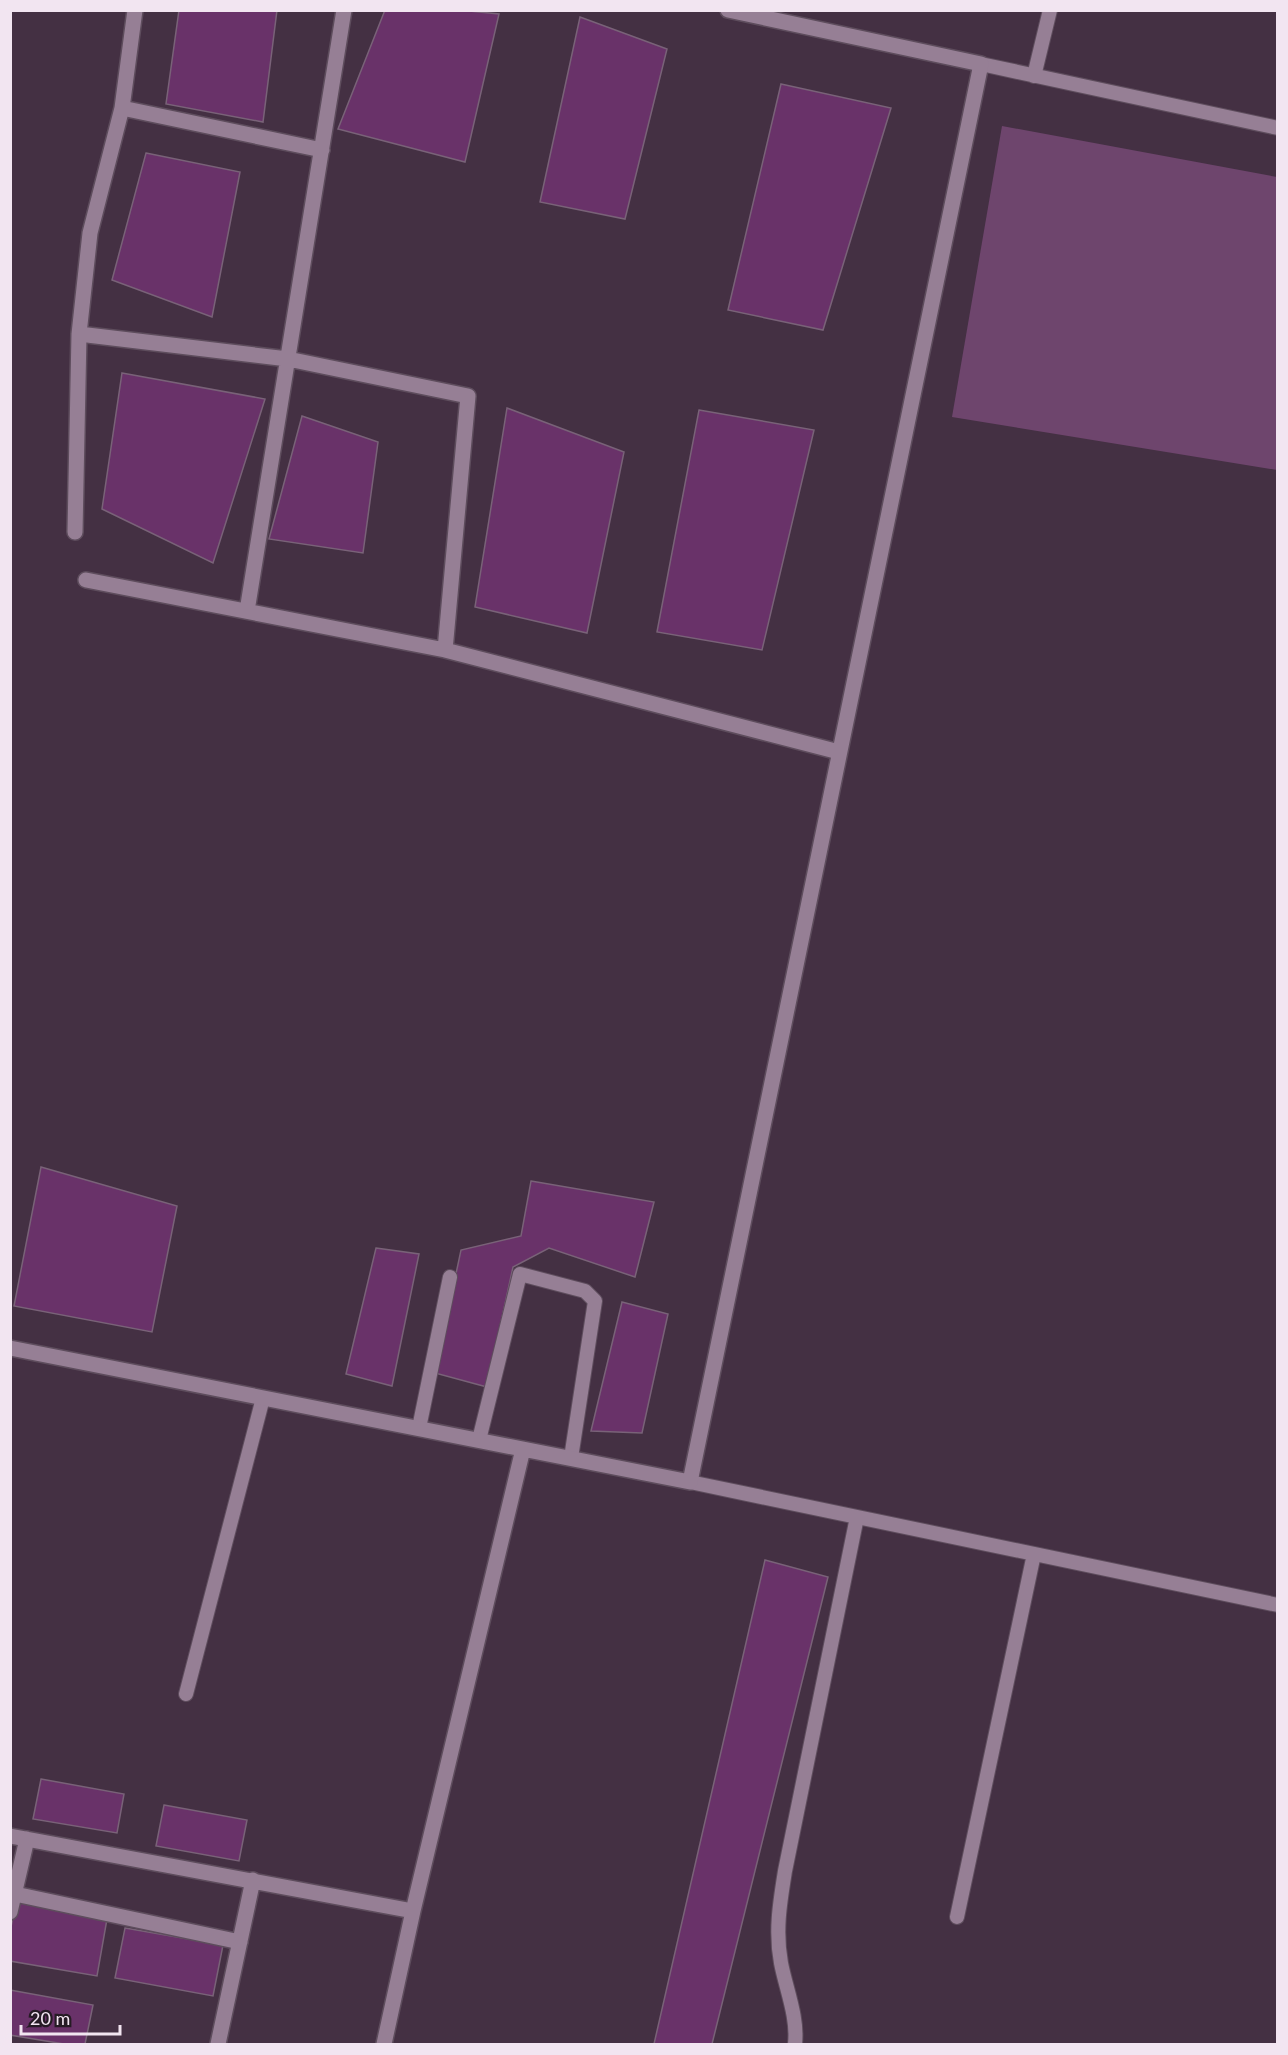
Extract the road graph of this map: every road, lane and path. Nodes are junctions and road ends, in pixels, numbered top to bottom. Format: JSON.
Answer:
{"nodes":[{"id":1,"x":135,"y":10,"type":"edge"},
{"id":2,"x":344,"y":10,"type":"edge"},
{"id":3,"x":728,"y":10,"type":"edge"},
{"id":4,"x":1050,"y":10,"type":"edge"},
{"id":5,"x":981,"y":64,"type":"junction"},
{"id":6,"x":1034,"y":76,"type":"junction"},
{"id":7,"x":122,"y":108,"type":"junction"},
{"id":8,"x":1278,"y":128,"type":"edge"},
{"id":9,"x":322,"y":150,"type":"junction"},
{"id":10,"x":79,"y":334,"type":"junction"},
{"id":11,"x":288,"y":359,"type":"junction"},
{"id":12,"x":75,"y":532,"type":"dead end"},
{"id":13,"x":86,"y":579,"type":"dead end"},
{"id":14,"x":247,"y":611,"type":"junction"},
{"id":15,"x":445,"y":650,"type":"junction"},
{"id":16,"x":839,"y":752,"type":"junction"},
{"id":17,"x":450,"y":1277,"type":"dead end"},
{"id":18,"x":10,"y":1348,"type":"edge"},
{"id":19,"x":263,"y":1398,"type":"junction"},
{"id":20,"x":419,"y":1428,"type":"junction"},
{"id":21,"x":479,"y":1440,"type":"junction"},
{"id":22,"x":523,"y":1449,"type":"junction"},
{"id":23,"x":571,"y":1458,"type":"junction"},
{"id":24,"x":690,"y":1482,"type":"junction"},
{"id":25,"x":857,"y":1517,"type":"junction"},
{"id":26,"x":1034,"y":1554,"type":"junction"},
{"id":27,"x":1278,"y":1605,"type":"edge"},
{"id":28,"x":186,"y":1694,"type":"dead end"},
{"id":29,"x":10,"y":1836,"type":"edge"},
{"id":30,"x":27,"y":1839,"type":"junction"},
{"id":31,"x":253,"y":1880,"type":"junction"},
{"id":32,"x":15,"y":1894,"type":"junction"},
{"id":33,"x":413,"y":1911,"type":"junction"},
{"id":34,"x":10,"y":1912,"type":"edge"},
{"id":35,"x":957,"y":1917,"type":"dead end"},
{"id":36,"x":240,"y":1942,"type":"junction"},
{"id":37,"x":218,"y":2044,"type":"edge"},
{"id":38,"x":384,"y":2044,"type":"edge"},
{"id":39,"x":795,"y":2044,"type":"edge"}],
"edges":[{"from":1,"to":7,"type":"street"},
{"from":2,"to":9,"type":"street"},
{"from":3,"to":5,"type":"street"},
{"from":4,"to":6,"type":"lane"},
{"from":5,"to":6,"type":"lane"},
{"from":5,"to":16,"type":"street"},
{"from":6,"to":8,"type":"lane"},
{"from":7,"to":9,"type":"street"},
{"from":7,"to":10,"type":"street"},
{"from":9,"to":11,"type":"street"},
{"from":10,"to":11,"type":"street"},
{"from":10,"to":12,"type":"street"},
{"from":11,"to":14,"type":"street"},
{"from":11,"to":15,"type":"street"},
{"from":13,"to":14,"type":"street"},
{"from":14,"to":15,"type":"street"},
{"from":15,"to":16,"type":"street"},
{"from":16,"to":24,"type":"street"},
{"from":17,"to":20,"type":"lane"},
{"from":18,"to":19,"type":"street"},
{"from":19,"to":20,"type":"street"},
{"from":19,"to":28,"type":"lane"},
{"from":20,"to":21,"type":"street"},
{"from":21,"to":22,"type":"street"},
{"from":21,"to":23,"type":"lane"},
{"from":22,"to":23,"type":"street"},
{"from":22,"to":33,"type":"street"},
{"from":23,"to":24,"type":"street"},
{"from":24,"to":25,"type":"lane"},
{"from":25,"to":26,"type":"lane"},
{"from":25,"to":39,"type":"lane"},
{"from":26,"to":27,"type":"lane"},
{"from":26,"to":35,"type":"lane"},
{"from":29,"to":30,"type":"street"},
{"from":30,"to":31,"type":"street"},
{"from":30,"to":32,"type":"street"},
{"from":31,"to":33,"type":"street"},
{"from":31,"to":36,"type":"street"},
{"from":32,"to":34,"type":"street"},
{"from":32,"to":36,"type":"street"},
{"from":33,"to":38,"type":"street"},
{"from":36,"to":37,"type":"street"}]}
